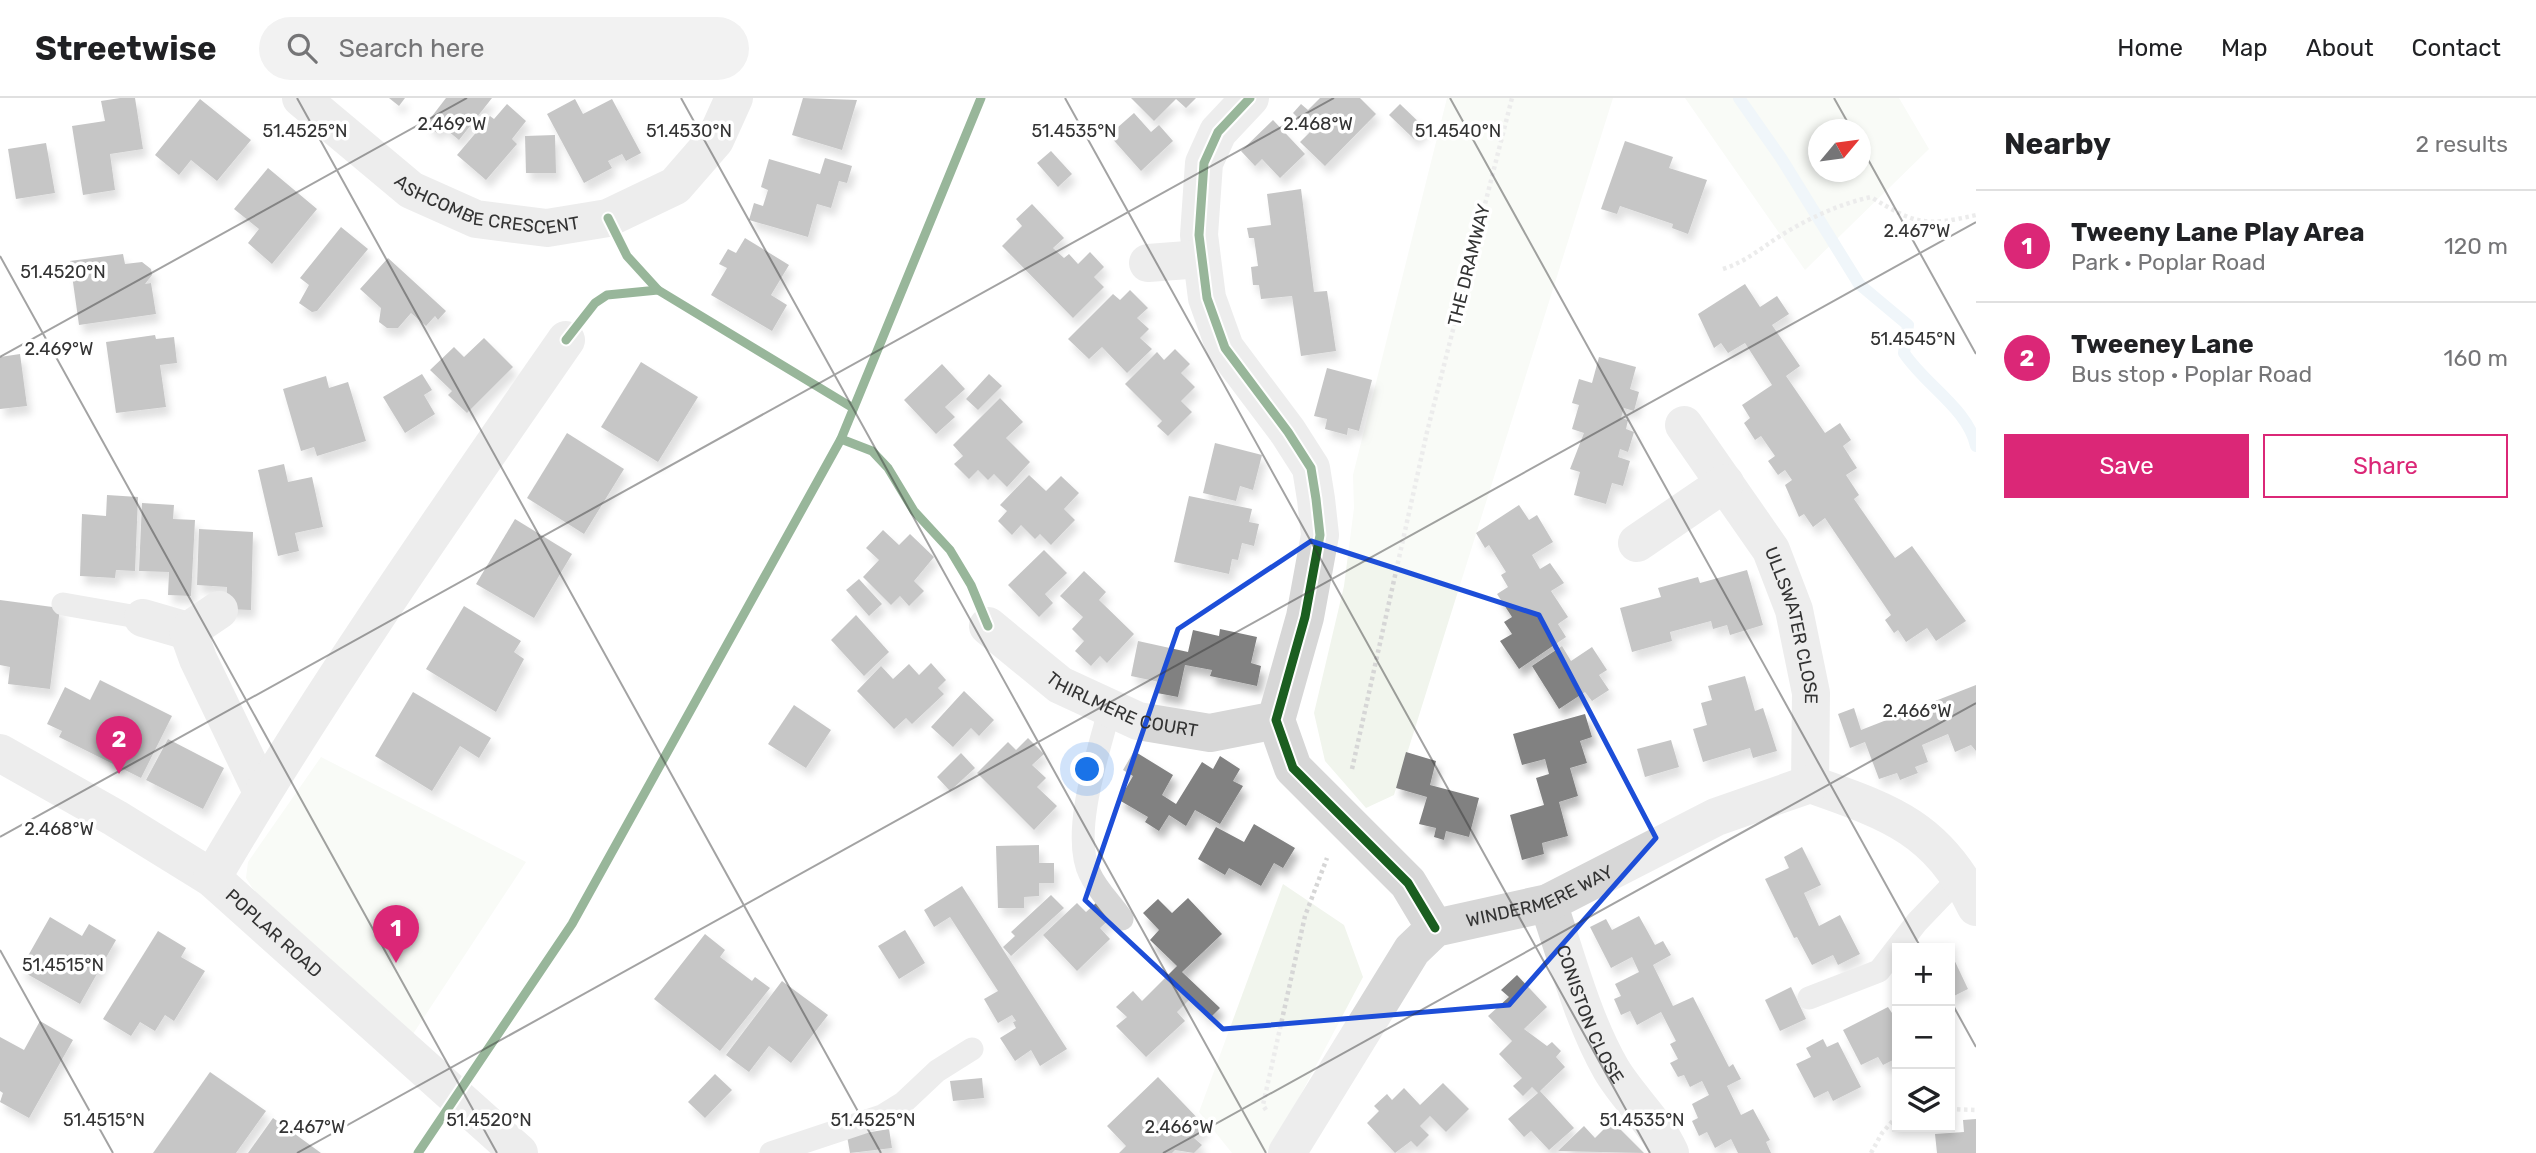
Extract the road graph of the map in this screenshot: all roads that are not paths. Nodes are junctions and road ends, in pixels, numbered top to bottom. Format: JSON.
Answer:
{"nodes":[{"id":1,"x":301,"y":98,"type":"edge"},
{"id":2,"x":734,"y":98,"type":"edge"},
{"id":3,"x":1250,"y":98,"type":"edge"},
{"id":4,"x":1201,"y":259,"type":"junction"},
{"id":5,"x":1148,"y":263,"type":"dead end"},
{"id":6,"x":566,"y":340,"type":"dead end"},
{"id":7,"x":1684,"y":425,"type":"dead end"},
{"id":8,"x":1725,"y":483,"type":"junction"},
{"id":9,"x":1637,"y":543,"type":"dead end"},
{"id":10,"x":63,"y":604,"type":"dead end"},
{"id":11,"x":144,"y":618,"type":"joint"},
{"id":12,"x":988,"y":626,"type":"dead end"},
{"id":13,"x":1110,"y":708,"type":"junction"},
{"id":14,"x":1276,"y":720,"type":"junction"},
{"id":15,"x":0,"y":753,"type":"edge"},
{"id":16,"x":1810,"y":784,"type":"junction"},
{"id":17,"x":262,"y":792,"type":"junction"},
{"id":18,"x":212,"y":878,"type":"junction"},
{"id":19,"x":1968,"y":892,"type":"edge"},
{"id":20,"x":1548,"y":903,"type":"junction"},
{"id":21,"x":1122,"y":919,"type":"dead end"},
{"id":22,"x":1435,"y":928,"type":"junction"},
{"id":23,"x":1809,"y":998,"type":"dead end"},
{"id":24,"x":972,"y":1049,"type":"dead end"},
{"id":25,"x":519,"y":1153,"type":"edge"},
{"id":26,"x":771,"y":1153,"type":"edge"},
{"id":27,"x":1287,"y":1153,"type":"edge"},
{"id":28,"x":1670,"y":1153,"type":"edge"}],
"edges":[{"from":1,"to":2,"type":"street","name":"ASHCOMBE CRESCENT"},
{"from":3,"to":4,"type":"street"},
{"from":4,"to":5,"type":"street"},
{"from":4,"to":14,"type":"street"},
{"from":6,"to":17,"type":"street"},
{"from":7,"to":8,"type":"street","name":"ULLSWATER CLOSE"},
{"from":8,"to":9,"type":"street"},
{"from":8,"to":16,"type":"street","name":"ULLSWATER CLOSE"},
{"from":10,"to":11,"type":"lane"},
{"from":11,"to":17,"type":"street"},
{"from":12,"to":13,"type":"street","name":"THIRLMERE COURT"},
{"from":13,"to":14,"type":"street","name":"THIRLMERE COURT"},
{"from":13,"to":21,"type":"lane"},
{"from":14,"to":22,"type":"street"},
{"from":15,"to":18,"type":"street","name":"POPLAR ROAD"},
{"from":16,"to":19,"type":"street"},
{"from":16,"to":20,"type":"street","name":"WINDERMERE WAY"},
{"from":17,"to":18,"type":"street"},
{"from":18,"to":25,"type":"street","name":"POPLAR ROAD"},
{"from":19,"to":23,"type":"lane"},
{"from":20,"to":22,"type":"street","name":"WINDERMERE WAY"},
{"from":20,"to":28,"type":"street","name":"CONISTON CLOSE"},
{"from":22,"to":27,"type":"street"},
{"from":24,"to":26,"type":"lane"}]}
